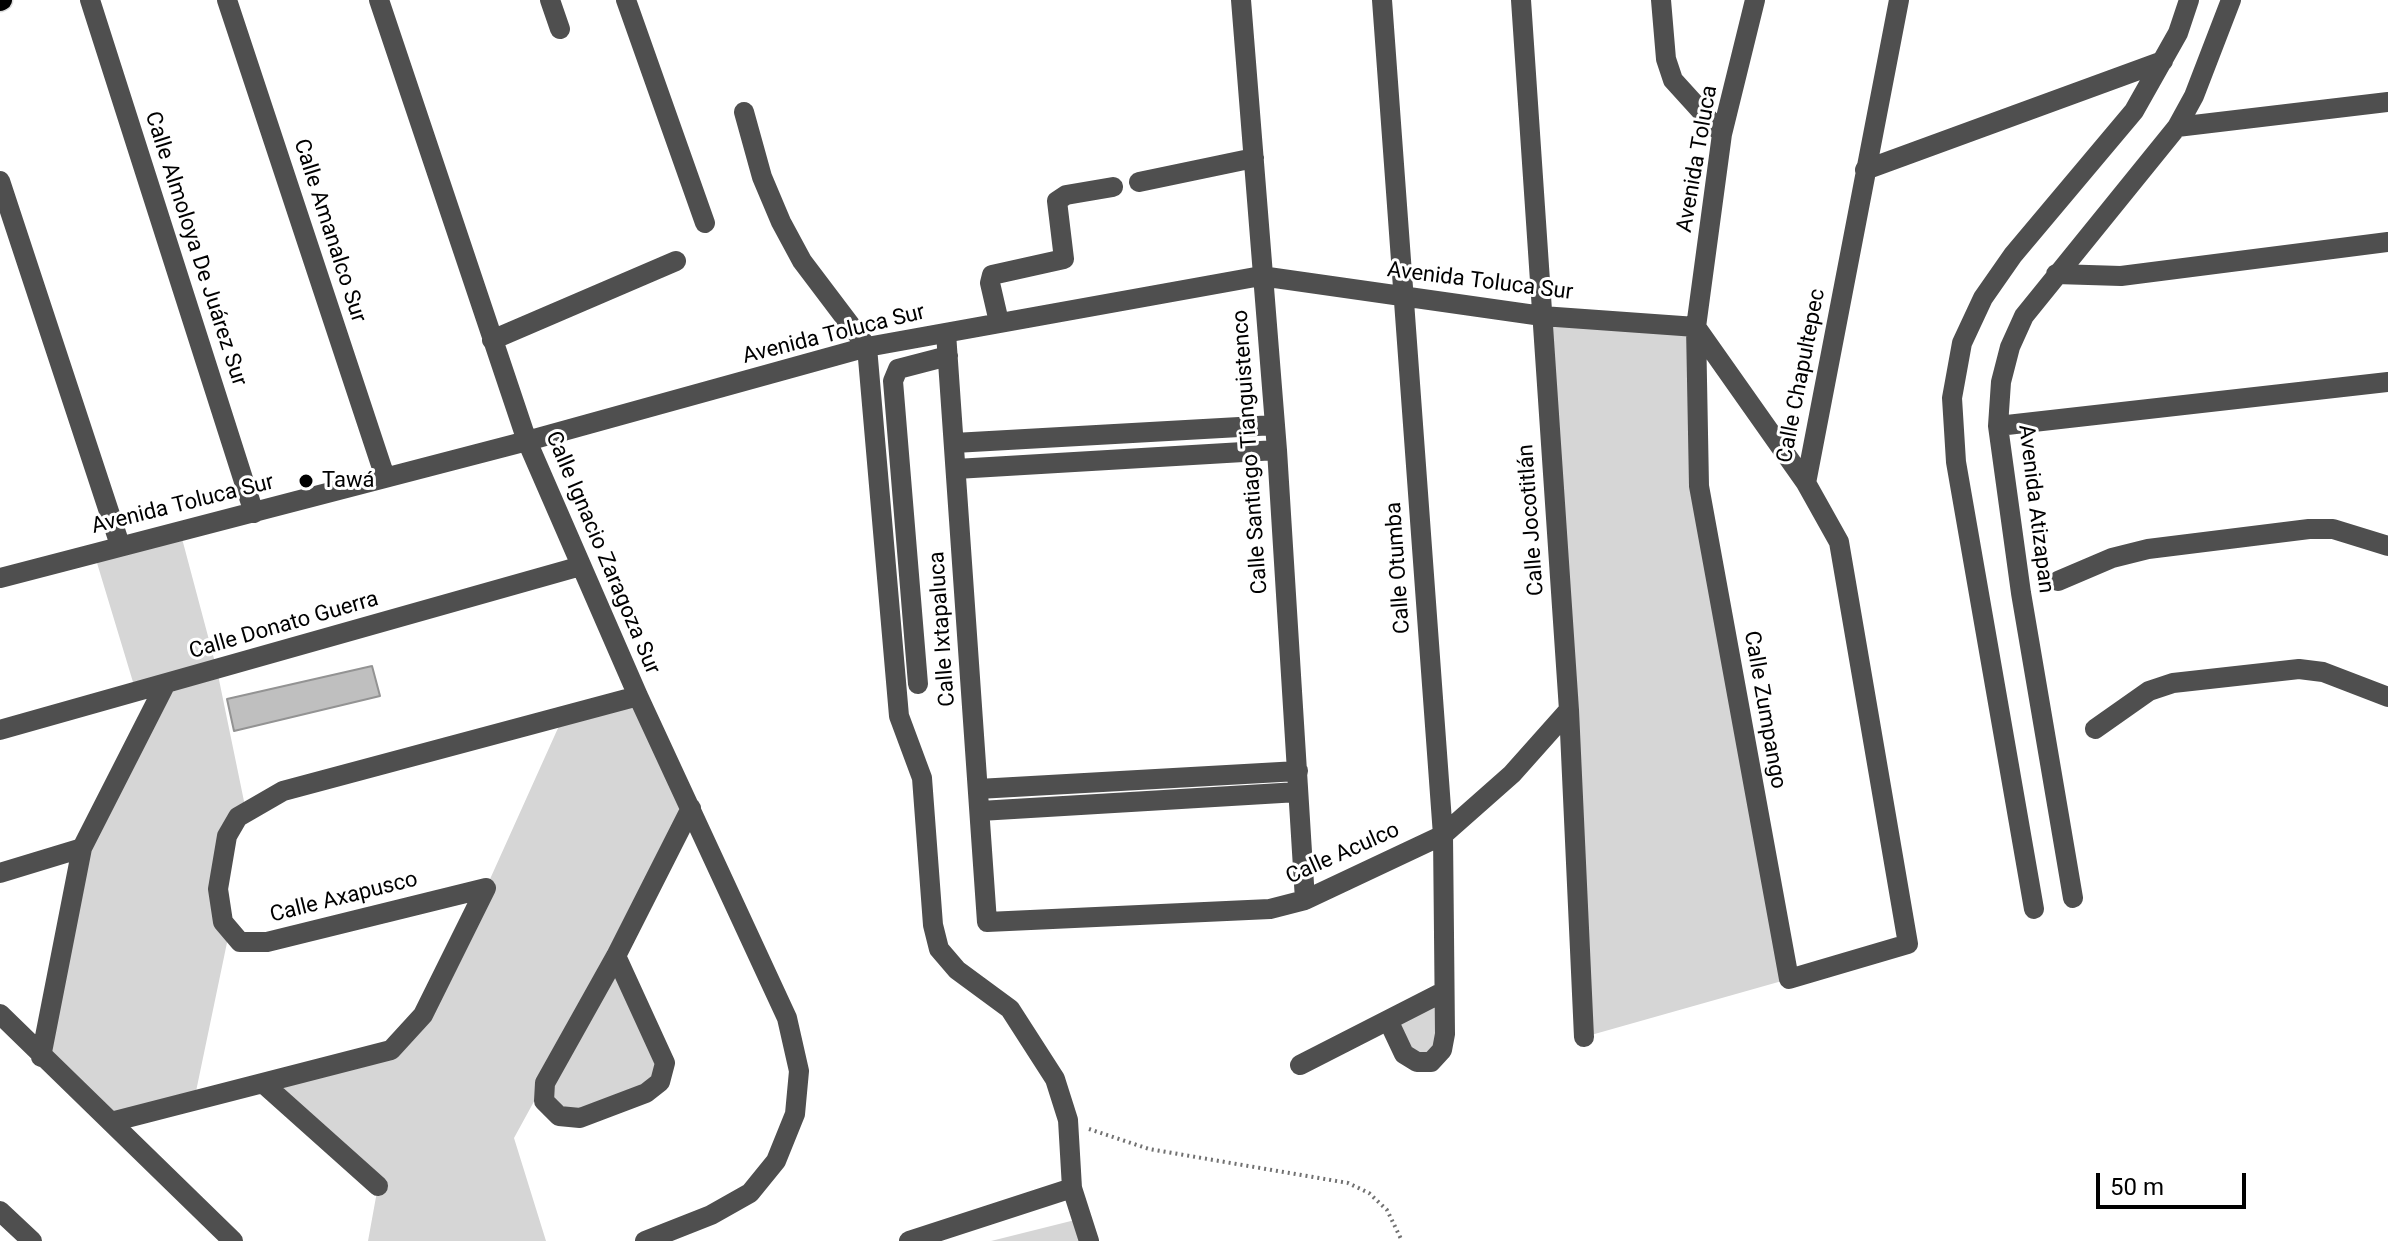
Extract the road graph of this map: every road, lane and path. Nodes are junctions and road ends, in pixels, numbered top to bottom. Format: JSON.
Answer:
{"nodes":[{"id":1,"x":90,"y":0,"type":"edge"},
{"id":2,"x":227,"y":0,"type":"edge"},
{"id":3,"x":379,"y":0,"type":"edge"},
{"id":4,"x":550,"y":0,"type":"edge"},
{"id":5,"x":626,"y":0,"type":"edge"},
{"id":6,"x":1241,"y":0,"type":"edge"},
{"id":7,"x":1382,"y":0,"type":"edge"},
{"id":8,"x":1521,"y":0,"type":"edge"},
{"id":9,"x":1661,"y":0,"type":"edge"},
{"id":10,"x":1755,"y":0,"type":"edge"},
{"id":11,"x":1899,"y":0,"type":"edge"},
{"id":12,"x":2189,"y":0,"type":"edge"},
{"id":13,"x":2231,"y":0,"type":"edge"},
{"id":14,"x":560,"y":29,"type":"dead end"},
{"id":15,"x":2163,"y":61,"type":"junction"},
{"id":16,"x":2388,"y":102,"type":"edge"},
{"id":17,"x":744,"y":112,"type":"dead end"},
{"id":18,"x":2177,"y":127,"type":"junction"},
{"id":19,"x":1722,"y":134,"type":"junction"},
{"id":20,"x":1254,"y":158,"type":"junction"},
{"id":21,"x":1865,"y":170,"type":"junction"},
{"id":22,"x":0,"y":181,"type":"edge"},
{"id":23,"x":1139,"y":182,"type":"dead end"},
{"id":24,"x":1113,"y":187,"type":"dead end"},
{"id":25,"x":705,"y":223,"type":"dead end"},
{"id":26,"x":2388,"y":242,"type":"edge"},
{"id":27,"x":676,"y":261,"type":"dead end"},
{"id":28,"x":2056,"y":274,"type":"junction"},
{"id":29,"x":1261,"y":276,"type":"junction"},
{"id":30,"x":1403,"y":298,"type":"junction"},
{"id":31,"x":1542,"y":316,"type":"junction"},
{"id":32,"x":999,"y":322,"type":"junction"},
{"id":33,"x":1696,"y":327,"type":"junction"},
{"id":34,"x":946,"y":333,"type":"junction"},
{"id":35,"x":492,"y":340,"type":"junction"},
{"id":36,"x":867,"y":347,"type":"junction"},
{"id":37,"x":948,"y":356,"type":"junction"},
{"id":38,"x":2388,"y":382,"type":"edge"},
{"id":39,"x":1275,"y":425,"type":"junction"},
{"id":40,"x":1998,"y":426,"type":"junction"},
{"id":41,"x":527,"y":441,"type":"junction"},
{"id":42,"x":954,"y":443,"type":"junction"},
{"id":43,"x":1277,"y":450,"type":"junction"},
{"id":44,"x":956,"y":469,"type":"junction"},
{"id":45,"x":385,"y":477,"type":"junction"},
{"id":46,"x":1806,"y":483,"type":"junction"},
{"id":47,"x":254,"y":513,"type":"junction"},
{"id":48,"x":120,"y":545,"type":"junction"},
{"id":49,"x":2388,"y":546,"type":"edge"},
{"id":50,"x":581,"y":566,"type":"junction"},
{"id":51,"x":0,"y":578,"type":"edge"},
{"id":52,"x":2058,"y":581,"type":"dead end"},
{"id":53,"x":918,"y":684,"type":"dead end"},
{"id":54,"x":165,"y":685,"type":"junction"},
{"id":55,"x":638,"y":696,"type":"junction"},
{"id":56,"x":2388,"y":697,"type":"edge"},
{"id":57,"x":1569,"y":710,"type":"junction"},
{"id":58,"x":2095,"y":729,"type":"dead end"},
{"id":59,"x":0,"y":730,"type":"edge"},
{"id":60,"x":1298,"y":781,"type":"junction"},
{"id":61,"x":978,"y":789,"type":"junction"},
{"id":62,"x":691,"y":808,"type":"junction"},
{"id":63,"x":980,"y":811,"type":"junction"},
{"id":64,"x":1443,"y":835,"type":"junction"},
{"id":65,"x":82,"y":848,"type":"junction"},
{"id":66,"x":0,"y":873,"type":"edge"},
{"id":67,"x":2073,"y":898,"type":"dead end"},
{"id":68,"x":1305,"y":900,"type":"junction"},
{"id":69,"x":2034,"y":909,"type":"dead end"},
{"id":70,"x":987,"y":922,"type":"joint"},
{"id":71,"x":1908,"y":944,"type":"joint"},
{"id":72,"x":616,"y":956,"type":"junction"},
{"id":73,"x":1443,"y":992,"type":"junction"},
{"id":74,"x":0,"y":1014,"type":"edge"},
{"id":75,"x":1388,"y":1020,"type":"junction"},
{"id":76,"x":1584,"y":1037,"type":"dead end"},
{"id":77,"x":41,"y":1057,"type":"junction"},
{"id":78,"x":1300,"y":1065,"type":"dead end"},
{"id":79,"x":265,"y":1085,"type":"junction"},
{"id":80,"x":1068,"y":1120,"type":"junction"},
{"id":81,"x":111,"y":1122,"type":"junction"},
{"id":82,"x":378,"y":1186,"type":"dead end"},
{"id":83,"x":1072,"y":1188,"type":"junction"},
{"id":84,"x":0,"y":1211,"type":"edge"},
{"id":85,"x":32,"y":1241,"type":"edge"},
{"id":86,"x":233,"y":1241,"type":"edge"},
{"id":87,"x":645,"y":1241,"type":"edge"},
{"id":88,"x":909,"y":1241,"type":"edge"},
{"id":89,"x":1089,"y":1241,"type":"edge"},
{"id":90,"x":1402,"y":1241,"type":"edge"}],
"edges":[{"from":1,"to":47,"type":"street","name":"Calle Almoloya De Juárez Sur"},
{"from":2,"to":45,"type":"street","name":"Calle Amanalco Sur"},
{"from":3,"to":35,"type":"street","name":"Calle Ignacio Zaragoza Sur"},
{"from":4,"to":14,"type":"street"},
{"from":5,"to":25,"type":"street"},
{"from":6,"to":20,"type":"street","name":"Calle Santiago Tianguistenco"},
{"from":7,"to":30,"type":"street","name":"Calle Otumba"},
{"from":8,"to":31,"type":"street","name":"Calle Jocotitlán"},
{"from":9,"to":19,"type":"street"},
{"from":10,"to":19,"type":"street","name":"Avenida Toluca"},
{"from":11,"to":21,"type":"street","name":"Calle Chapultepec"},
{"from":12,"to":15,"type":"street"},
{"from":13,"to":18,"type":"street","name":"Avenida Atizapan"},
{"from":15,"to":21,"type":"street"},
{"from":15,"to":69,"type":"street"},
{"from":16,"to":18,"type":"street"},
{"from":17,"to":36,"type":"street"},
{"from":18,"to":28,"type":"street","name":"Avenida Atizapan"},
{"from":19,"to":33,"type":"street","name":"Avenida Toluca"},
{"from":20,"to":23,"type":"street"},
{"from":20,"to":29,"type":"street","name":"Calle Santiago Tianguistenco"},
{"from":21,"to":46,"type":"street","name":"Calle Chapultepec"},
{"from":22,"to":48,"type":"street"},
{"from":24,"to":32,"type":"street"},
{"from":26,"to":28,"type":"street"},
{"from":27,"to":35,"type":"street"},
{"from":28,"to":40,"type":"street","name":"Avenida Atizapan"},
{"from":29,"to":30,"type":"street","name":"Avenida Toluca Sur"},
{"from":29,"to":32,"type":"street","name":"Avenida Toluca Sur"},
{"from":29,"to":39,"type":"street","name":"Calle Santiago Tianguistenco"},
{"from":30,"to":31,"type":"street","name":"Avenida Toluca Sur"},
{"from":30,"to":64,"type":"street","name":"Calle Otumba"},
{"from":31,"to":33,"type":"street","name":"Avenida Toluca Sur"},
{"from":31,"to":57,"type":"street","name":"Calle Jocotitlán"},
{"from":32,"to":34,"type":"street","name":"Avenida Toluca Sur"},
{"from":33,"to":46,"type":"street"},
{"from":33,"to":71,"type":"street","name":"Calle Zumpango"},
{"from":34,"to":36,"type":"street","name":"Avenida Toluca Sur"},
{"from":34,"to":37,"type":"street","name":"Calle Ixtapaluca"},
{"from":35,"to":41,"type":"street","name":"Calle Ignacio Zaragoza Sur"},
{"from":36,"to":41,"type":"street","name":"Avenida Toluca Sur"},
{"from":36,"to":80,"type":"street"},
{"from":37,"to":42,"type":"street","name":"Calle Ixtapaluca"},
{"from":37,"to":53,"type":"street"},
{"from":38,"to":40,"type":"street"},
{"from":39,"to":42,"type":"street"},
{"from":39,"to":43,"type":"street","name":"Calle Santiago Tianguistenco"},
{"from":40,"to":67,"type":"street","name":"Avenida Atizapan"},
{"from":41,"to":45,"type":"street","name":"Avenida Toluca Sur"},
{"from":41,"to":50,"type":"street","name":"Calle Ignacio Zaragoza Sur"},
{"from":42,"to":44,"type":"street","name":"Calle Ixtapaluca"},
{"from":43,"to":44,"type":"street"},
{"from":43,"to":60,"type":"street","name":"Calle Santiago Tianguistenco"},
{"from":44,"to":61,"type":"street","name":"Calle Ixtapaluca"},
{"from":45,"to":47,"type":"street","name":"Avenida Toluca Sur"},
{"from":46,"to":71,"type":"street","name":"Calle Chapultepec"},
{"from":47,"to":48,"type":"street","name":"Avenida Toluca Sur"},
{"from":48,"to":51,"type":"street","name":"Avenida Toluca Sur"},
{"from":49,"to":52,"type":"street"},
{"from":50,"to":54,"type":"street","name":"Calle Donato Guerra"},
{"from":50,"to":55,"type":"street","name":"Calle Ignacio Zaragoza Sur"},
{"from":54,"to":59,"type":"street","name":"Calle Donato Guerra"},
{"from":54,"to":65,"type":"street"},
{"from":55,"to":62,"type":"street","name":"Calle Ignacio Zaragoza Sur"},
{"from":55,"to":79,"type":"street","name":"Calle Axapusco"},
{"from":56,"to":58,"type":"street"},
{"from":57,"to":64,"type":"street","name":"Calle Aculco"},
{"from":57,"to":76,"type":"street","name":"Calle Jocotitlán"},
{"from":60,"to":61,"type":"street"},
{"from":60,"to":63,"type":"street"},
{"from":60,"to":68,"type":"street","name":"Calle Santiago Tianguistenco"},
{"from":61,"to":63,"type":"street","name":"Calle Ixtapaluca"},
{"from":62,"to":72,"type":"street"},
{"from":62,"to":87,"type":"street","name":"Calle Ignacio Zaragoza Sur"},
{"from":63,"to":70,"type":"street","name":"Calle Ixtapaluca"},
{"from":64,"to":68,"type":"street","name":"Calle Aculco"},
{"from":64,"to":73,"type":"street","name":"Calle Otumba"},
{"from":65,"to":66,"type":"street"},
{"from":65,"to":77,"type":"street"},
{"from":68,"to":70,"type":"street","name":"Calle Aculco"},
{"from":72,"to":72,"type":"street"},
{"from":73,"to":75,"type":"street"},
{"from":73,"to":75,"type":"street","name":"Calle Otumba"},
{"from":74,"to":77,"type":"street"},
{"from":75,"to":78,"type":"street"},
{"from":77,"to":81,"type":"street"},
{"from":79,"to":81,"type":"street","name":"Calle Axapusco"},
{"from":79,"to":82,"type":"street"},
{"from":80,"to":83,"type":"street"},
{"from":80,"to":90,"type":"path"},
{"from":81,"to":86,"type":"street"},
{"from":83,"to":88,"type":"street"},
{"from":83,"to":89,"type":"street"},
{"from":84,"to":85,"type":"street"}]}
